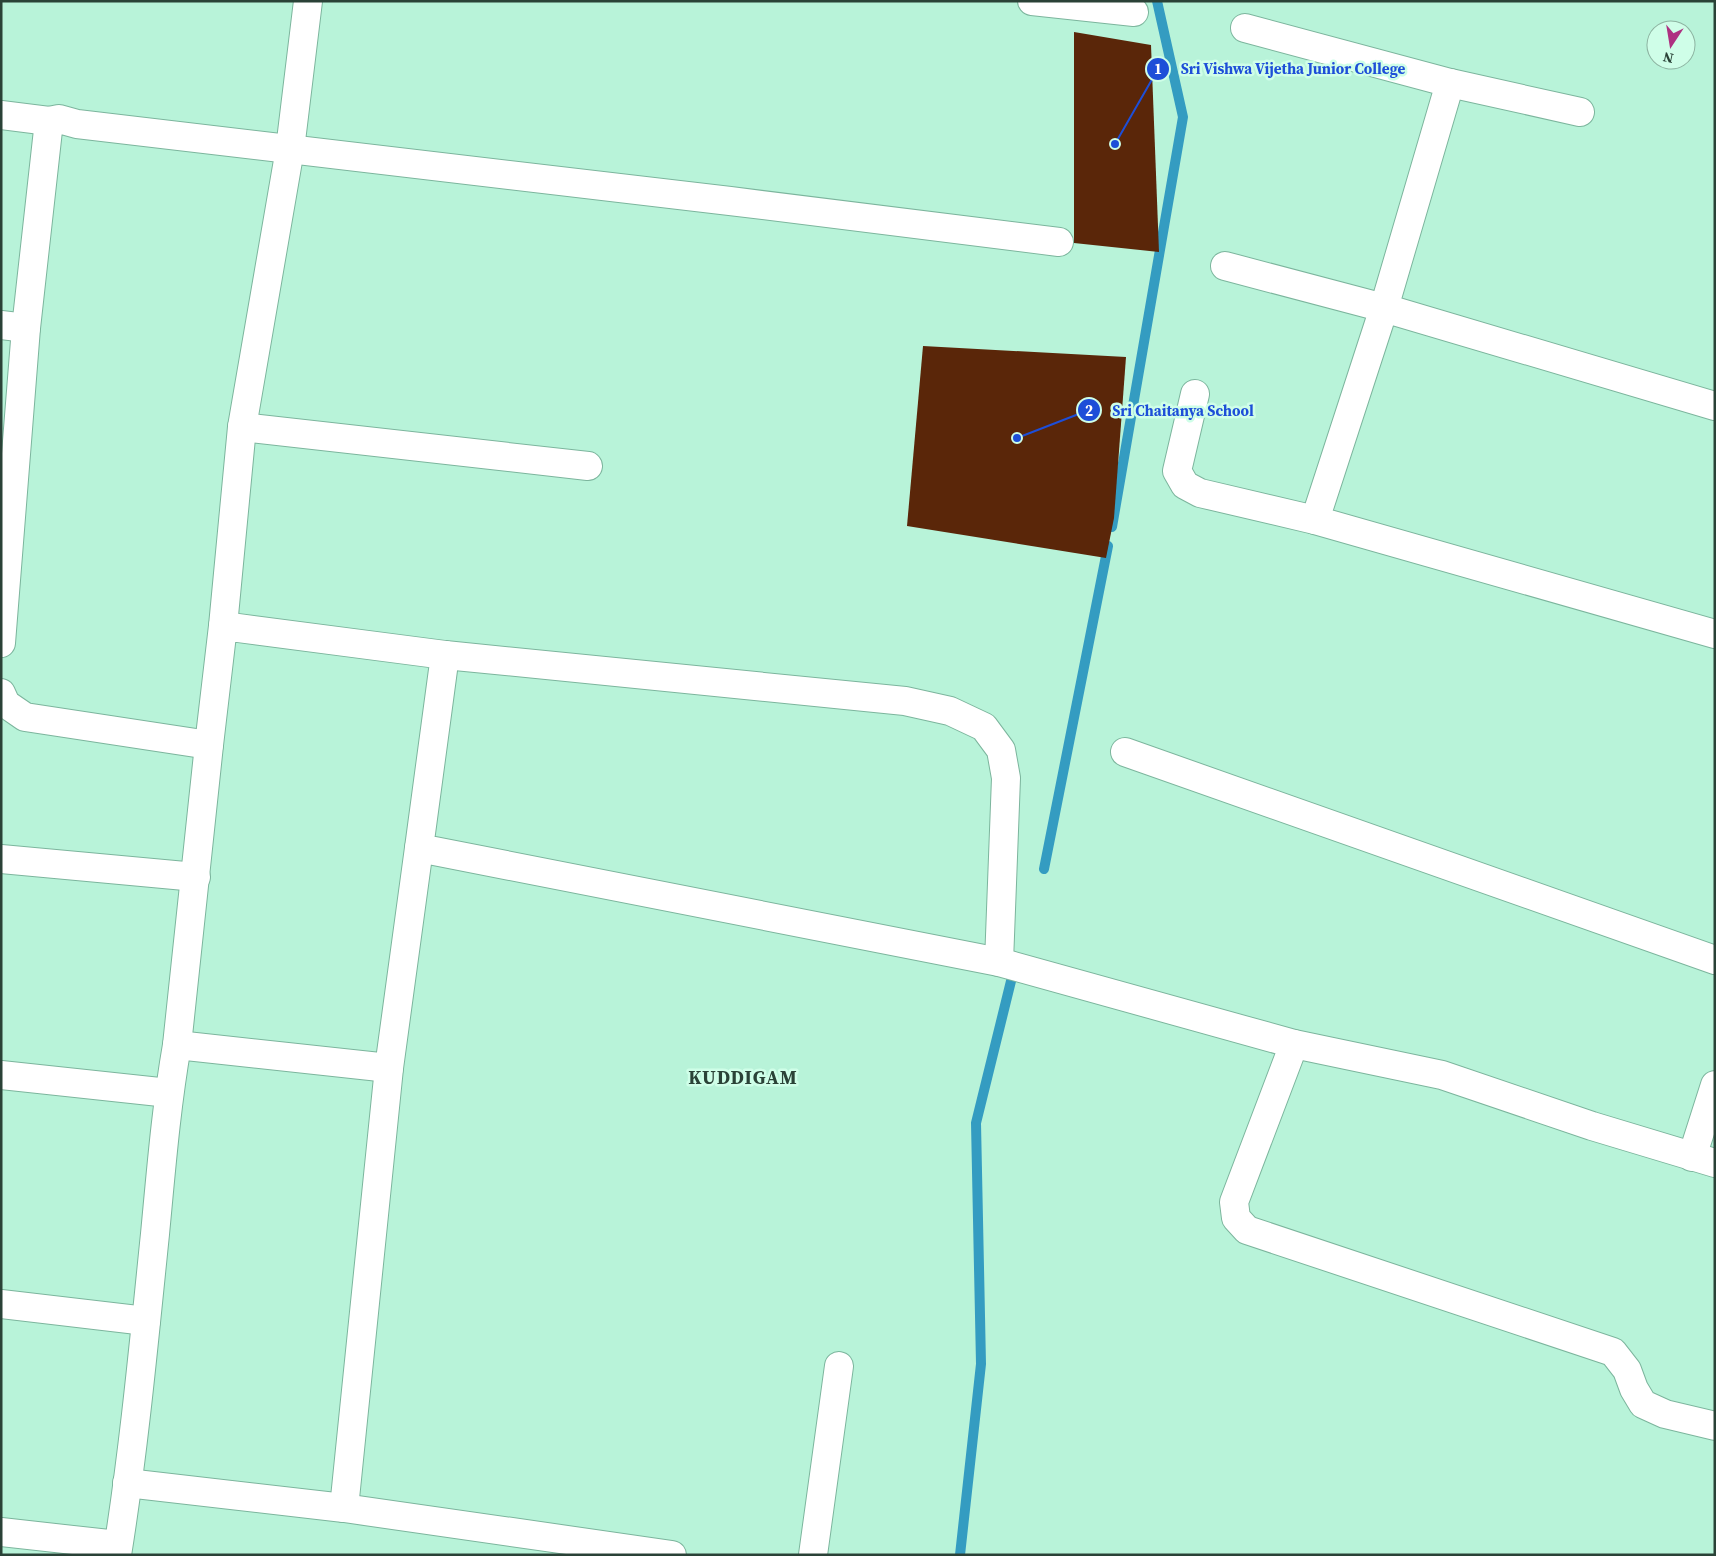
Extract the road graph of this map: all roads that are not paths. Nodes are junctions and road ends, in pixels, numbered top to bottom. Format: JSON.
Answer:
{"nodes":[{"id":1,"x":308,"y":1,"type":"edge"},
{"id":2,"x":1032,"y":1,"type":"edge"},
{"id":3,"x":1134,"y":12,"type":"dead end"},
{"id":4,"x":1245,"y":28,"type":"dead end"},
{"id":5,"x":1450,"y":83,"type":"junction"},
{"id":6,"x":1580,"y":112,"type":"dead end"},
{"id":7,"x":1,"y":115,"type":"edge"},
{"id":8,"x":49,"y":121,"type":"junction"},
{"id":9,"x":290,"y":150,"type":"junction"},
{"id":10,"x":1059,"y":242,"type":"dead end"},
{"id":11,"x":1225,"y":266,"type":"dead end"},
{"id":12,"x":1384,"y":308,"type":"junction"},
{"id":13,"x":14,"y":326,"type":"edge"},
{"id":14,"x":1195,"y":394,"type":"dead end"},
{"id":15,"x":1715,"y":406,"type":"edge"},
{"id":16,"x":242,"y":427,"type":"junction"},
{"id":17,"x":588,"y":466,"type":"dead end"},
{"id":18,"x":1314,"y":520,"type":"junction"},
{"id":19,"x":223,"y":626,"type":"junction"},
{"id":20,"x":1715,"y":634,"type":"edge"},
{"id":21,"x":1,"y":643,"type":"edge"},
{"id":22,"x":445,"y":655,"type":"junction"},
{"id":23,"x":1,"y":693,"type":"edge"},
{"id":24,"x":209,"y":745,"type":"junction"},
{"id":25,"x":1125,"y":752,"type":"dead end"},
{"id":26,"x":418,"y":848,"type":"junction"},
{"id":27,"x":1,"y":859,"type":"edge"},
{"id":28,"x":196,"y":877,"type":"junction"},
{"id":29,"x":1715,"y":960,"type":"edge"},
{"id":30,"x":999,"y":962,"type":"junction"},
{"id":31,"x":1294,"y":1044,"type":"junction"},
{"id":32,"x":177,"y":1046,"type":"junction"},
{"id":33,"x":389,"y":1068,"type":"junction"},
{"id":34,"x":1,"y":1075,"type":"edge"},
{"id":35,"x":1715,"y":1085,"type":"edge"},
{"id":36,"x":169,"y":1094,"type":"junction"},
{"id":37,"x":1703,"y":1160,"type":"edge"},
{"id":38,"x":1,"y":1304,"type":"edge"},
{"id":39,"x":146,"y":1321,"type":"junction"},
{"id":40,"x":839,"y":1366,"type":"dead end"},
{"id":41,"x":1715,"y":1426,"type":"edge"},
{"id":42,"x":127,"y":1483,"type":"junction"},
{"id":43,"x":344,"y":1508,"type":"junction"},
{"id":44,"x":1,"y":1532,"type":"edge"},
{"id":45,"x":117,"y":1550,"type":"edge"},
{"id":46,"x":672,"y":1555,"type":"edge"},
{"id":47,"x":813,"y":1555,"type":"edge"}],
"edges":[{"from":1,"to":9,"type":"street"},
{"from":2,"to":3,"type":"street"},
{"from":4,"to":5,"type":"street"},
{"from":5,"to":6,"type":"street"},
{"from":5,"to":12,"type":"street"},
{"from":7,"to":8,"type":"street"},
{"from":8,"to":9,"type":"street"},
{"from":8,"to":13,"type":"street"},
{"from":9,"to":10,"type":"street"},
{"from":9,"to":16,"type":"street"},
{"from":11,"to":12,"type":"street"},
{"from":12,"to":15,"type":"street"},
{"from":12,"to":18,"type":"street"},
{"from":13,"to":21,"type":"street"},
{"from":14,"to":18,"type":"street"},
{"from":16,"to":17,"type":"street"},
{"from":16,"to":19,"type":"street"},
{"from":18,"to":20,"type":"street"},
{"from":19,"to":22,"type":"street"},
{"from":19,"to":24,"type":"street"},
{"from":22,"to":26,"type":"street"},
{"from":22,"to":30,"type":"street"},
{"from":23,"to":24,"type":"street"},
{"from":24,"to":28,"type":"street"},
{"from":25,"to":29,"type":"street"},
{"from":26,"to":30,"type":"street"},
{"from":26,"to":33,"type":"street"},
{"from":27,"to":28,"type":"street"},
{"from":28,"to":32,"type":"street"},
{"from":30,"to":31,"type":"street"},
{"from":31,"to":37,"type":"street"},
{"from":31,"to":41,"type":"street"},
{"from":32,"to":33,"type":"street"},
{"from":32,"to":36,"type":"street"},
{"from":33,"to":43,"type":"street"},
{"from":34,"to":36,"type":"street"},
{"from":35,"to":37,"type":"street"},
{"from":36,"to":39,"type":"street"},
{"from":38,"to":39,"type":"street"},
{"from":39,"to":42,"type":"street"},
{"from":40,"to":47,"type":"street"},
{"from":42,"to":43,"type":"street"},
{"from":42,"to":45,"type":"street"},
{"from":43,"to":46,"type":"street"},
{"from":44,"to":45,"type":"street"}]}
